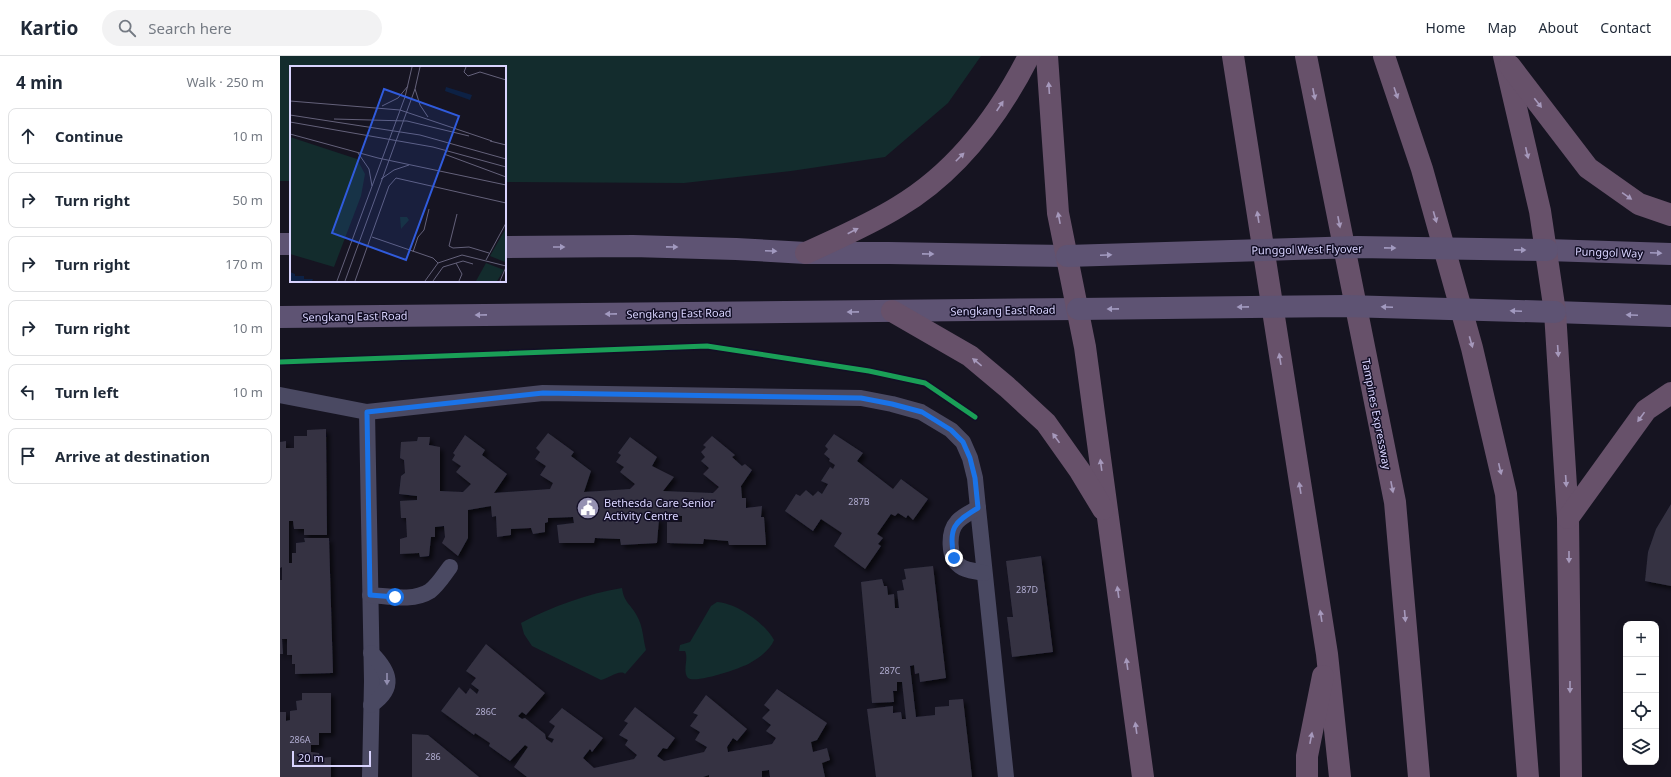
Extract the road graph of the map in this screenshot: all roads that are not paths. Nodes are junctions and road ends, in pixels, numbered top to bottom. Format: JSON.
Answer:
{"nodes":[{"id":1,"x":1029,"y":56,"type":"edge"},
{"id":2,"x":1047,"y":56,"type":"edge"},
{"id":3,"x":1233,"y":56,"type":"edge"},
{"id":4,"x":1306,"y":56,"type":"edge"},
{"id":5,"x":1384,"y":56,"type":"edge"},
{"id":6,"x":1504,"y":58,"type":"edge"},
{"id":7,"x":1671,"y":215,"type":"edge"},
{"id":8,"x":506,"y":247,"type":"edge"},
{"id":9,"x":1547,"y":250,"type":"junction"},
{"id":10,"x":806,"y":253,"type":"junction"},
{"id":11,"x":1671,"y":254,"type":"edge"},
{"id":12,"x":1067,"y":256,"type":"junction"},
{"id":13,"x":1078,"y":309,"type":"junction"},
{"id":14,"x":892,"y":311,"type":"junction"},
{"id":15,"x":1555,"y":312,"type":"junction"},
{"id":16,"x":1671,"y":316,"type":"edge"},
{"id":17,"x":280,"y":317,"type":"edge"},
{"id":18,"x":1671,"y":393,"type":"edge"},
{"id":19,"x":280,"y":395,"type":"edge"},
{"id":20,"x":367,"y":412,"type":"junction"},
{"id":21,"x":978,"y":508,"type":"junction"},
{"id":22,"x":1108,"y":517,"type":"junction"},
{"id":23,"x":1568,"y":518,"type":"junction"},
{"id":24,"x":450,"y":567,"type":"dead end"},
{"id":25,"x":984,"y":573,"type":"junction"},
{"id":26,"x":370,"y":595,"type":"junction"},
{"id":27,"x":1327,"y":654,"type":"junction"},
{"id":28,"x":370,"y":777,"type":"edge"},
{"id":29,"x":1006,"y":777,"type":"edge"},
{"id":30,"x":1143,"y":777,"type":"edge"},
{"id":31,"x":1308,"y":777,"type":"edge"},
{"id":32,"x":1340,"y":777,"type":"edge"},
{"id":33,"x":1419,"y":777,"type":"edge"},
{"id":34,"x":1528,"y":777,"type":"edge"},
{"id":35,"x":1570,"y":777,"type":"edge"}],
"edges":[{"from":10,"to":1,"type":"highway","one_way":true},
{"from":12,"to":2,"type":"highway","one_way":true},
{"from":27,"to":3,"type":"highway","one_way":true},
{"from":4,"to":33,"type":"highway","name":"Tampines Expressway","one_way":true},
{"from":5,"to":34,"type":"highway","one_way":true},
{"from":6,"to":7,"type":"highway","one_way":true},
{"from":6,"to":9,"type":"highway","one_way":true},
{"from":8,"to":10,"type":"main road","one_way":true},
{"from":9,"to":11,"type":"main road","name":"Punggol Way","one_way":true},
{"from":12,"to":9,"type":"main road","name":"Punggol West Flyover","one_way":true,"bridge":true},
{"from":9,"to":15,"type":"highway"},
{"from":10,"to":12,"type":"main road","one_way":true},
{"from":12,"to":13,"type":"highway"},
{"from":13,"to":14,"type":"main road","name":"Sengkang East Road"},
{"from":15,"to":13,"type":"main road","one_way":true,"bridge":true},
{"from":22,"to":13,"type":"highway","one_way":true},
{"from":14,"to":17,"type":"main road","name":"Sengkang East Road","one_way":true},
{"from":22,"to":14,"type":"highway","one_way":true},
{"from":16,"to":15,"type":"main road","one_way":true},
{"from":15,"to":23,"type":"highway","one_way":true},
{"from":18,"to":23,"type":"highway","one_way":true},
{"from":19,"to":20,"type":"lane"},
{"from":20,"to":21,"type":"lane"},
{"from":20,"to":26,"type":"lane"},
{"from":21,"to":25,"type":"lane"},
{"from":21,"to":25,"type":"lane"},
{"from":30,"to":22,"type":"highway","one_way":true},
{"from":23,"to":35,"type":"highway","one_way":true},
{"from":24,"to":26,"type":"lane"},
{"from":25,"to":29,"type":"lane"},
{"from":26,"to":28,"type":"lane"},
{"from":31,"to":27,"type":"highway","one_way":true},
{"from":27,"to":32,"type":"highway"}]}
